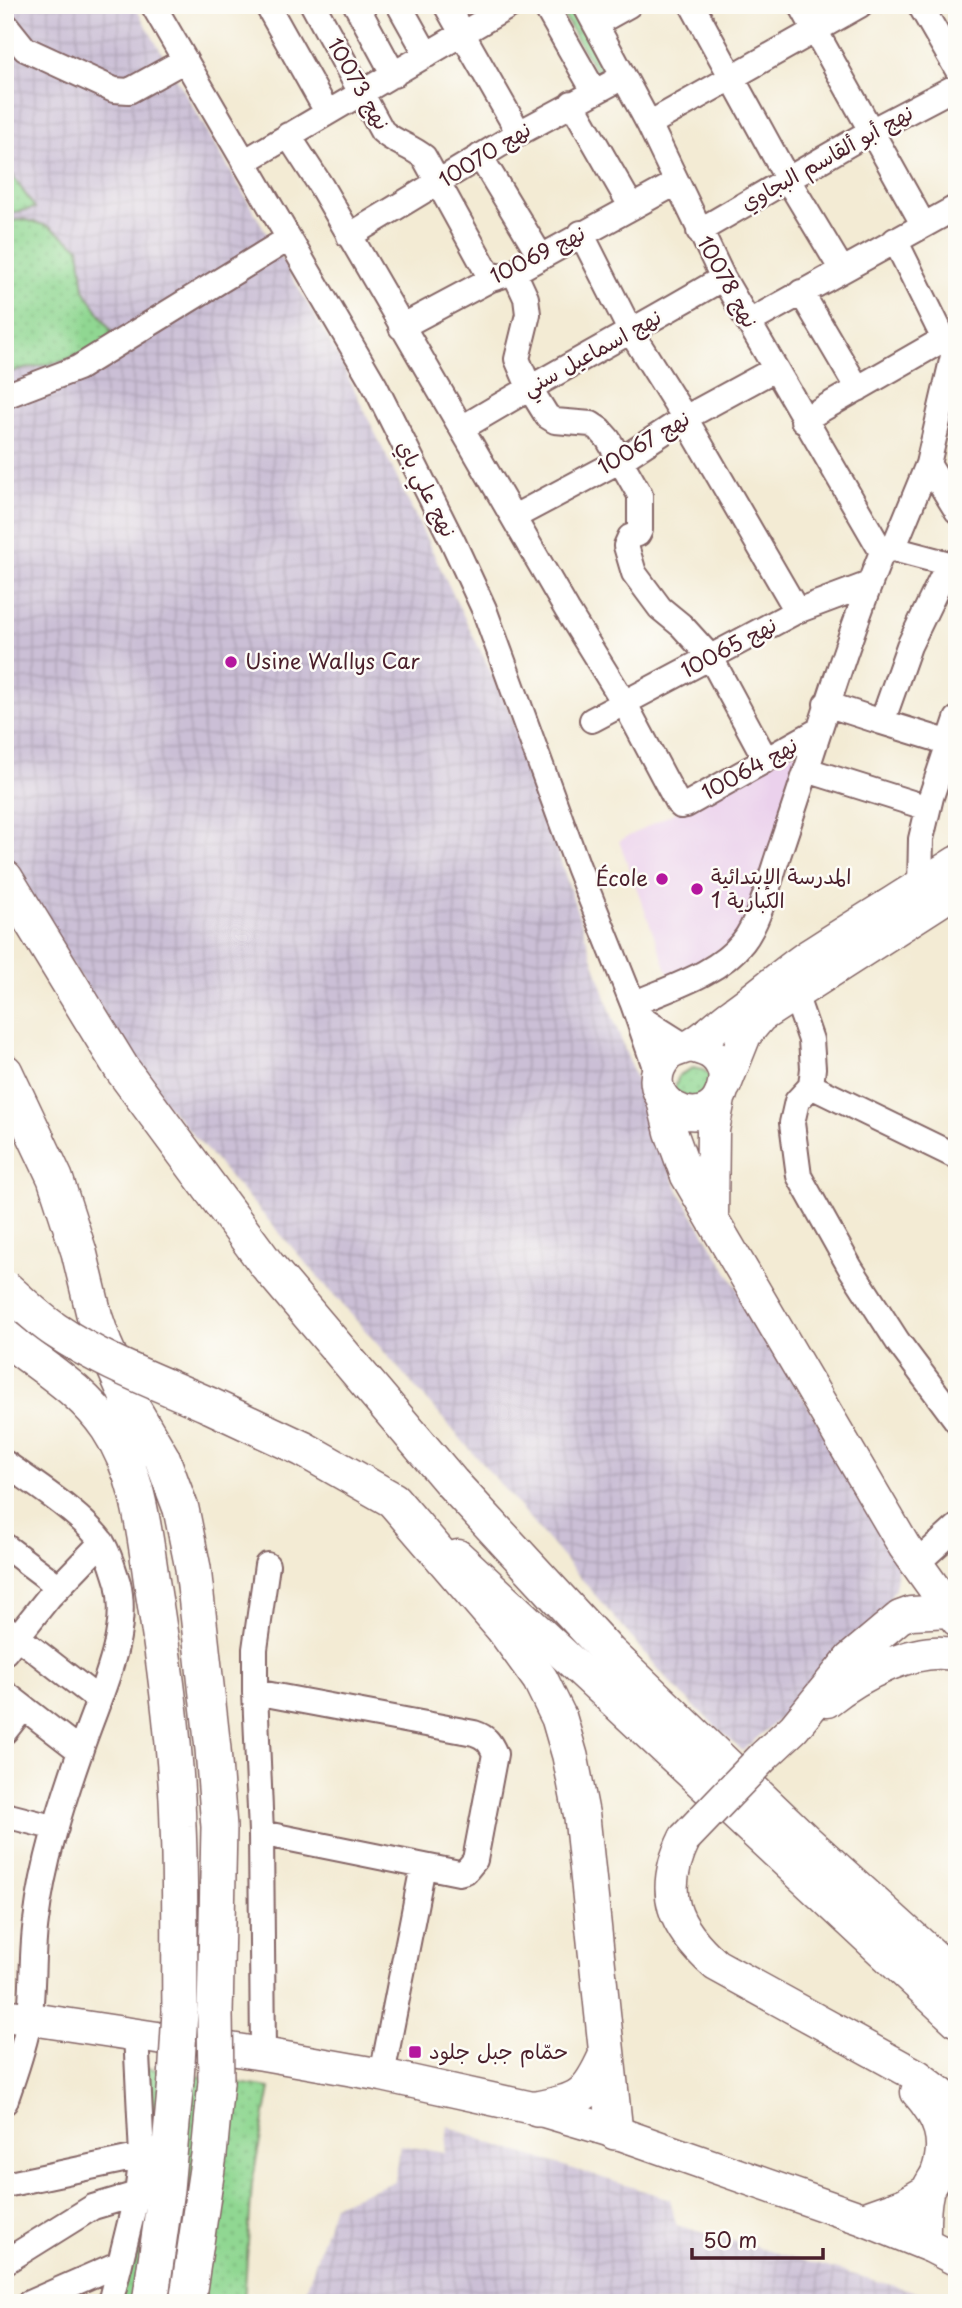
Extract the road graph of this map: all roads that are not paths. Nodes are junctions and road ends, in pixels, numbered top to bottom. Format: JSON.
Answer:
{"nodes":[{"id":1,"x":153,"y":5,"type":"edge"},
{"id":2,"x":267,"y":5,"type":"edge"},
{"id":3,"x":313,"y":5,"type":"edge"},
{"id":4,"x":356,"y":5,"type":"edge"},
{"id":5,"x":399,"y":5,"type":"edge"},
{"id":6,"x":446,"y":5,"type":"edge"},
{"id":7,"x":545,"y":5,"type":"edge"},
{"id":8,"x":629,"y":5,"type":"edge"},
{"id":9,"x":692,"y":5,"type":"edge"},
{"id":10,"x":801,"y":5,"type":"edge"},
{"id":11,"x":860,"y":5,"type":"edge"},
{"id":12,"x":920,"y":5,"type":"edge"},
{"id":13,"x":501,"y":8,"type":"edge"},
{"id":14,"x":590,"y":15,"type":"edge"},
{"id":15,"x":5,"y":24,"type":"edge"},
{"id":16,"x":814,"y":30,"type":"junction"},
{"id":17,"x":463,"y":34,"type":"junction"},
{"id":18,"x":427,"y":55,"type":"junction"},
{"id":19,"x":185,"y":60,"type":"junction"},
{"id":20,"x":957,"y":69,"type":"edge"},
{"id":21,"x":394,"y":75,"type":"junction"},
{"id":22,"x":624,"y":77,"type":"junction"},
{"id":23,"x":733,"y":77,"type":"junction"},
{"id":24,"x":957,"y":86,"type":"edge"},
{"id":25,"x":594,"y":91,"type":"junction"},
{"id":26,"x":360,"y":94,"type":"junction"},
{"id":27,"x":572,"y":103,"type":"junction"},
{"id":28,"x":327,"y":112,"type":"junction"},
{"id":29,"x":649,"y":124,"type":"junction"},
{"id":30,"x":872,"y":131,"type":"junction"},
{"id":31,"x":519,"y":133,"type":"junction"},
{"id":32,"x":288,"y":135,"type":"junction"},
{"id":33,"x":480,"y":156,"type":"junction"},
{"id":34,"x":244,"y":162,"type":"junction"},
{"id":35,"x":788,"y":180,"type":"junction"},
{"id":36,"x":676,"y":183,"type":"junction"},
{"id":37,"x":437,"y":184,"type":"junction"},
{"id":38,"x":631,"y":206,"type":"junction"},
{"id":39,"x":957,"y":207,"type":"edge"},
{"id":40,"x":923,"y":224,"type":"junction"},
{"id":41,"x":698,"y":231,"type":"junction"},
{"id":42,"x":581,"y":233,"type":"junction"},
{"id":43,"x":349,"y":236,"type":"junction"},
{"id":44,"x":288,"y":239,"type":"junction"},
{"id":45,"x":895,"y":240,"type":"junction"},
{"id":46,"x":541,"y":257,"type":"junction"},
{"id":47,"x":842,"y":270,"type":"junction"},
{"id":48,"x":502,"y":275,"type":"junction"},
{"id":49,"x":723,"y":278,"type":"junction"},
{"id":50,"x":801,"y":292,"type":"junction"},
{"id":51,"x":749,"y":322,"type":"junction"},
{"id":52,"x":401,"y":327,"type":"junction"},
{"id":53,"x":631,"y":332,"type":"junction"},
{"id":54,"x":953,"y":338,"type":"edge"},
{"id":55,"x":775,"y":369,"type":"junction"},
{"id":56,"x":529,"y":387,"type":"junction"},
{"id":57,"x":858,"y":389,"type":"junction"},
{"id":58,"x":5,"y":396,"type":"edge"},
{"id":59,"x":685,"y":418,"type":"junction"},
{"id":60,"x":803,"y":420,"type":"junction"},
{"id":61,"x":462,"y":428,"type":"junction"},
{"id":62,"x":621,"y":460,"type":"junction"},
{"id":63,"x":929,"y":464,"type":"junction"},
{"id":64,"x":957,"y":511,"type":"edge"},
{"id":65,"x":514,"y":517,"type":"junction"},
{"id":66,"x":887,"y":550,"type":"junction"},
{"id":67,"x":952,"y":565,"type":"edge"},
{"id":68,"x":869,"y":584,"type":"junction"},
{"id":69,"x":797,"y":611,"type":"junction"},
{"id":70,"x":711,"y":658,"type":"junction"},
{"id":71,"x":625,"y":704,"type":"junction"},
{"id":72,"x":826,"y":704,"type":"junction"},
{"id":73,"x":592,"y":720,"type":"dead end"},
{"id":74,"x":882,"y":722,"type":"junction"},
{"id":75,"x":819,"y":730,"type":"junction"},
{"id":76,"x":953,"y":731,"type":"edge"},
{"id":77,"x":766,"y":760,"type":"junction"},
{"id":78,"x":807,"y":770,"type":"junction"},
{"id":79,"x":928,"y":808,"type":"junction"},
{"id":80,"x":957,"y":862,"type":"edge"},
{"id":81,"x":5,"y":878,"type":"edge"},
{"id":82,"x":920,"y":886,"type":"junction"},
{"id":83,"x":957,"y":890,"type":"edge"},
{"id":84,"x":794,"y":994,"type":"junction"},
{"id":85,"x":636,"y":1010,"type":"junction"},
{"id":86,"x":687,"y":1046,"type":"junction"},
{"id":87,"x":5,"y":1072,"type":"edge"},
{"id":88,"x":811,"y":1086,"type":"junction"},
{"id":89,"x":660,"y":1087,"type":"junction"},
{"id":90,"x":722,"y":1092,"type":"junction"},
{"id":91,"x":957,"y":1157,"type":"edge"},
{"id":92,"x":712,"y":1218,"type":"junction"},
{"id":93,"x":5,"y":1288,"type":"edge"},
{"id":94,"x":5,"y":1337,"type":"edge"},
{"id":95,"x":956,"y":1417,"type":"edge"},
{"id":96,"x":5,"y":1463,"type":"edge"},
{"id":97,"x":393,"y":1500,"type":"junction"},
{"id":98,"x":957,"y":1527,"type":"edge"},
{"id":99,"x":102,"y":1542,"type":"junction"},
{"id":100,"x":5,"y":1546,"type":"edge"},
{"id":101,"x":911,"y":1555,"type":"junction"},
{"id":102,"x":267,"y":1565,"type":"dead end"},
{"id":103,"x":58,"y":1586,"type":"junction"},
{"id":104,"x":953,"y":1615,"type":"edge"},
{"id":105,"x":881,"y":1632,"type":"junction"},
{"id":106,"x":10,"y":1638,"type":"edge"},
{"id":107,"x":957,"y":1655,"type":"edge"},
{"id":108,"x":908,"y":1658,"type":"junction"},
{"id":109,"x":255,"y":1692,"type":"junction"},
{"id":110,"x":99,"y":1700,"type":"junction"},
{"id":111,"x":14,"y":1701,"type":"edge"},
{"id":112,"x":794,"y":1728,"type":"junction"},
{"id":113,"x":5,"y":1731,"type":"edge"},
{"id":114,"x":80,"y":1751,"type":"junction"},
{"id":115,"x":5,"y":1815,"type":"edge"},
{"id":116,"x":56,"y":1828,"type":"junction"},
{"id":117,"x":261,"y":1833,"type":"junction"},
{"id":118,"x":423,"y":1866,"type":"junction"},
{"id":119,"x":957,"y":1979,"type":"edge"},
{"id":120,"x":17,"y":2016,"type":"edge"},
{"id":121,"x":957,"y":2021,"type":"edge"},
{"id":122,"x":136,"y":2034,"type":"junction"},
{"id":123,"x":263,"y":2054,"type":"junction"},
{"id":124,"x":606,"y":2056,"type":"junction"},
{"id":125,"x":897,"y":2066,"type":"junction"},
{"id":126,"x":383,"y":2075,"type":"junction"},
{"id":127,"x":5,"y":2102,"type":"edge"},
{"id":128,"x":537,"y":2109,"type":"junction"},
{"id":129,"x":957,"y":2114,"type":"edge"},
{"id":130,"x":615,"y":2132,"type":"junction"},
{"id":131,"x":142,"y":2156,"type":"junction"},
{"id":132,"x":5,"y":2185,"type":"edge"},
{"id":133,"x":927,"y":2191,"type":"junction"},
{"id":134,"x":138,"y":2194,"type":"junction"},
{"id":135,"x":863,"y":2220,"type":"junction"},
{"id":136,"x":942,"y":2245,"type":"edge"},
{"id":137,"x":5,"y":2262,"type":"edge"},
{"id":138,"x":120,"y":2263,"type":"junction"},
{"id":139,"x":29,"y":2303,"type":"edge"},
{"id":140,"x":110,"y":2303,"type":"edge"},
{"id":141,"x":150,"y":2303,"type":"edge"},
{"id":142,"x":187,"y":2303,"type":"edge"}],
"edges":[{"from":1,"to":19,"type":"street","name":"نهج علي باي"},
{"from":2,"to":28,"type":"street"},
{"from":3,"to":26,"type":"street","name":"نهج 10073"},
{"from":4,"to":21,"type":"street"},
{"from":5,"to":18,"type":"street"},
{"from":6,"to":17,"type":"street"},
{"from":7,"to":25,"type":"street"},
{"from":8,"to":14,"type":"street"},
{"from":9,"to":23,"type":"street"},
{"from":10,"to":16,"type":"street"},
{"from":11,"to":16,"type":"street"},
{"from":12,"to":20,"type":"street"},
{"from":13,"to":17,"type":"street"},
{"from":14,"to":22,"type":"street","name":"نهج 10078"},
{"from":15,"to":19,"type":"street"},
{"from":16,"to":23,"type":"street"},
{"from":16,"to":30,"type":"street"},
{"from":17,"to":18,"type":"street"},
{"from":17,"to":31,"type":"street"},
{"from":18,"to":21,"type":"street"},
{"from":19,"to":34,"type":"street","name":"نهج علي باي"},
{"from":21,"to":26,"type":"street"},
{"from":22,"to":25,"type":"street","name":"نهج 10070"},
{"from":22,"to":29,"type":"street","name":"نهج 10078"},
{"from":23,"to":29,"type":"street"},
{"from":23,"to":35,"type":"street"},
{"from":24,"to":30,"type":"street","name":"نهج أبو ألقاسم البجاوي"},
{"from":25,"to":27,"type":"street","name":"نهج 10070"},
{"from":26,"to":28,"type":"street"},
{"from":26,"to":37,"type":"street","name":"نهج 10073"},
{"from":27,"to":31,"type":"street","name":"نهج 10070"},
{"from":27,"to":38,"type":"street"},
{"from":28,"to":32,"type":"street"},
{"from":29,"to":36,"type":"street","name":"نهج 10078"},
{"from":30,"to":35,"type":"street","name":"نهج أبو ألقاسم البجاوي"},
{"from":30,"to":40,"type":"street"},
{"from":31,"to":33,"type":"street","name":"نهج 10070"},
{"from":32,"to":34,"type":"street"},
{"from":32,"to":43,"type":"street"},
{"from":33,"to":37,"type":"street","name":"نهج 10070"},
{"from":33,"to":46,"type":"street"},
{"from":34,"to":44,"type":"street","name":"نهج علي باي"},
{"from":35,"to":41,"type":"street","name":"نهج أبو ألقاسم البجاوي"},
{"from":35,"to":47,"type":"street"},
{"from":36,"to":38,"type":"street","name":"نهج 10069"},
{"from":36,"to":41,"type":"street","name":"نهج 10078"},
{"from":37,"to":43,"type":"street","name":"نهج 10070"},
{"from":37,"to":48,"type":"street","name":"نهج 10073"},
{"from":38,"to":42,"type":"street","name":"نهج 10069"},
{"from":39,"to":40,"type":"street"},
{"from":40,"to":45,"type":"street"},
{"from":41,"to":49,"type":"street","name":"نهج 10078"},
{"from":42,"to":46,"type":"street","name":"نهج 10069"},
{"from":42,"to":53,"type":"street"},
{"from":43,"to":52,"type":"street"},
{"from":44,"to":58,"type":"street"},
{"from":44,"to":85,"type":"street","name":"نهج علي باي"},
{"from":45,"to":47,"type":"street"},
{"from":45,"to":54,"type":"street"},
{"from":46,"to":48,"type":"street","name":"نهج 10069"},
{"from":47,"to":50,"type":"street"},
{"from":48,"to":52,"type":"street","name":"نهج 10069"},
{"from":48,"to":56,"type":"street","name":"نهج 10073"},
{"from":49,"to":51,"type":"street","name":"نهج 10078"},
{"from":49,"to":53,"type":"street","name":"نهج اسماعيل سني"},
{"from":50,"to":51,"type":"street"},
{"from":50,"to":57,"type":"street"},
{"from":51,"to":55,"type":"street","name":"نهج 10078"},
{"from":52,"to":61,"type":"street"},
{"from":53,"to":56,"type":"street","name":"نهج اسماعيل سني"},
{"from":53,"to":59,"type":"street"},
{"from":54,"to":57,"type":"street"},
{"from":54,"to":63,"type":"street"},
{"from":55,"to":59,"type":"street","name":"نهج 10067"},
{"from":55,"to":60,"type":"street","name":"نهج 10078"},
{"from":56,"to":61,"type":"street","name":"نهج اسماعيل سني"},
{"from":56,"to":62,"type":"street","name":"نهج 10073"},
{"from":57,"to":60,"type":"street"},
{"from":59,"to":62,"type":"street","name":"نهج 10067"},
{"from":59,"to":69,"type":"street"},
{"from":60,"to":66,"type":"street","name":"نهج 10078"},
{"from":61,"to":65,"type":"street"},
{"from":62,"to":65,"type":"street","name":"نهج 10067"},
{"from":62,"to":70,"type":"street","name":"نهج 10073"},
{"from":63,"to":64,"type":"street"},
{"from":63,"to":66,"type":"street"},
{"from":65,"to":71,"type":"street"},
{"from":66,"to":67,"type":"street"},
{"from":66,"to":68,"type":"street"},
{"from":67,"to":74,"type":"street"},
{"from":68,"to":69,"type":"street","name":"نهج 10065"},
{"from":68,"to":72,"type":"street"},
{"from":69,"to":70,"type":"street","name":"نهج 10065"},
{"from":70,"to":71,"type":"street","name":"نهج 10065"},
{"from":70,"to":77,"type":"street"},
{"from":71,"to":73,"type":"street","name":"نهج 10065"},
{"from":71,"to":77,"type":"street","name":"نهج 10064"},
{"from":72,"to":74,"type":"street"},
{"from":72,"to":75,"type":"street"},
{"from":74,"to":76,"type":"street"},
{"from":75,"to":77,"type":"street","name":"نهج 10064"},
{"from":75,"to":78,"type":"street"},
{"from":76,"to":79,"type":"street"},
{"from":78,"to":79,"type":"street"},
{"from":78,"to":85,"type":"street"},
{"from":79,"to":82,"type":"street"},
{"from":80,"to":82,"type":"main road"},
{"from":81,"to":119,"type":"highway"},
{"from":82,"to":86,"type":"main road"},
{"from":83,"to":84,"type":"main road"},
{"from":84,"to":88,"type":"street"},
{"from":84,"to":90,"type":"main road"},
{"from":85,"to":86,"type":"street"},
{"from":85,"to":89,"type":"street","name":"نهج علي باي"},
{"from":86,"to":89,"type":"main road"},
{"from":86,"to":90,"type":"main road"},
{"from":87,"to":142,"type":"highway","bridge":true},
{"from":88,"to":91,"type":"street"},
{"from":88,"to":95,"type":"street"},
{"from":89,"to":90,"type":"main road"},
{"from":89,"to":92,"type":"main road"},
{"from":90,"to":92,"type":"main road"},
{"from":92,"to":101,"type":"main road"},
{"from":93,"to":97,"type":"highway","bridge":true},
{"from":94,"to":141,"type":"highway","bridge":true},
{"from":96,"to":99,"type":"street"},
{"from":97,"to":121,"type":"main road"},
{"from":97,"to":124,"type":"highway"},
{"from":98,"to":101,"type":"street"},
{"from":99,"to":103,"type":"street"},
{"from":99,"to":110,"type":"street"},
{"from":100,"to":103,"type":"street"},
{"from":101,"to":104,"type":"main road"},
{"from":101,"to":105,"type":"main road"},
{"from":102,"to":109,"type":"street"},
{"from":103,"to":106,"type":"street"},
{"from":104,"to":105,"type":"main road"},
{"from":104,"to":108,"type":"main road"},
{"from":105,"to":112,"type":"main road"},
{"from":106,"to":110,"type":"street"},
{"from":107,"to":108,"type":"main road"},
{"from":108,"to":112,"type":"main road"},
{"from":109,"to":117,"type":"street"},
{"from":109,"to":118,"type":"street"},
{"from":110,"to":114,"type":"street"},
{"from":111,"to":113,"type":"street"},
{"from":111,"to":114,"type":"street"},
{"from":112,"to":125,"type":"main road","bridge":true},
{"from":114,"to":116,"type":"street"},
{"from":115,"to":116,"type":"street"},
{"from":116,"to":120,"type":"street"},
{"from":117,"to":118,"type":"street"},
{"from":117,"to":123,"type":"street"},
{"from":118,"to":126,"type":"street"},
{"from":120,"to":122,"type":"main road"},
{"from":120,"to":127,"type":"street"},
{"from":122,"to":123,"type":"main road"},
{"from":122,"to":131,"type":"street"},
{"from":123,"to":126,"type":"main road"},
{"from":124,"to":128,"type":"highway"},
{"from":124,"to":130,"type":"highway"},
{"from":125,"to":129,"type":"main road"},
{"from":125,"to":133,"type":"main road"},
{"from":126,"to":128,"type":"main road"},
{"from":128,"to":130,"type":"main road"},
{"from":130,"to":135,"type":"main road"},
{"from":131,"to":132,"type":"street"},
{"from":131,"to":134,"type":"street"},
{"from":133,"to":135,"type":"main road"},
{"from":133,"to":136,"type":"main road"},
{"from":134,"to":137,"type":"street"},
{"from":134,"to":138,"type":"street"},
{"from":135,"to":136,"type":"main road"},
{"from":138,"to":139,"type":"street"},
{"from":138,"to":140,"type":"street"}]}
